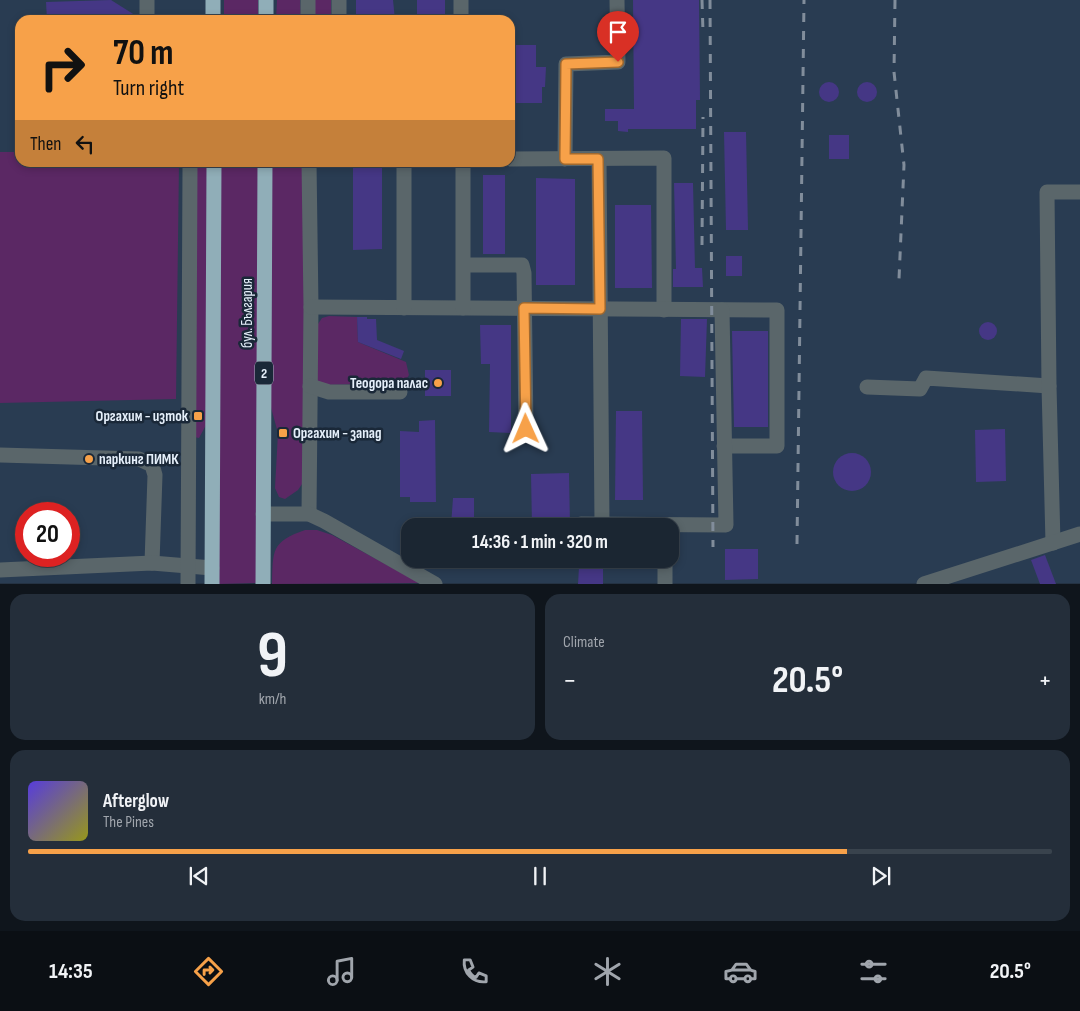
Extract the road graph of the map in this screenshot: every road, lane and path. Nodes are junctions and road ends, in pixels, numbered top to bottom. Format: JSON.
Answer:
{"nodes":[{"id":1,"x":147,"y":0,"type":"edge"},
{"id":2,"x":213,"y":0,"type":"edge"},
{"id":3,"x":266,"y":0,"type":"edge"},
{"id":4,"x":308,"y":0,"type":"edge"},
{"id":5,"x":339,"y":0,"type":"edge"},
{"id":6,"x":461,"y":0,"type":"edge"},
{"id":7,"x":617,"y":0,"type":"edge"},
{"id":8,"x":147,"y":15,"type":"edge"},
{"id":9,"x":213,"y":15,"type":"edge"},
{"id":10,"x":266,"y":15,"type":"edge"},
{"id":11,"x":308,"y":15,"type":"edge"},
{"id":12,"x":339,"y":15,"type":"edge"},
{"id":13,"x":461,"y":15,"type":"edge"},
{"id":14,"x":515,"y":159,"type":"edge"},
{"id":15,"x":565,"y":159,"type":"junction"},
{"id":16,"x":598,"y":159,"type":"junction"},
{"id":17,"x":190,"y":167,"type":"edge"},
{"id":18,"x":214,"y":167,"type":"edge"},
{"id":19,"x":265,"y":167,"type":"edge"},
{"id":20,"x":309,"y":167,"type":"edge"},
{"id":21,"x":404,"y":167,"type":"edge"},
{"id":22,"x":464,"y":167,"type":"edge"},
{"id":23,"x":1080,"y":192,"type":"edge"},
{"id":24,"x":464,"y":265,"type":"junction"},
{"id":25,"x":311,"y":307,"type":"junction"},
{"id":26,"x":404,"y":308,"type":"junction"},
{"id":27,"x":463,"y":308,"type":"junction"},
{"id":28,"x":524,"y":308,"type":"junction"},
{"id":29,"x":600,"y":309,"type":"junction"},
{"id":30,"x":664,"y":310,"type":"junction"},
{"id":31,"x":722,"y":310,"type":"junction"},
{"id":32,"x":310,"y":386,"type":"junction"},
{"id":33,"x":1049,"y":386,"type":"junction"},
{"id":34,"x":867,"y":387,"type":"dead end"},
{"id":35,"x":400,"y":392,"type":"dead end"},
{"id":36,"x":526,"y":429,"type":"dead end"},
{"id":37,"x":724,"y":446,"type":"junction"},
{"id":38,"x":0,"y":455,"type":"edge"},
{"id":39,"x":263,"y":514,"type":"junction"},
{"id":40,"x":309,"y":514,"type":"junction"},
{"id":41,"x":602,"y":518,"type":"edge"},
{"id":42,"x":679,"y":525,"type":"edge"},
{"id":43,"x":1080,"y":534,"type":"edge"},
{"id":44,"x":1053,"y":543,"type":"junction"},
{"id":45,"x":152,"y":563,"type":"junction"},
{"id":46,"x":187,"y":567,"type":"junction"},
{"id":47,"x":665,"y":568,"type":"edge"},
{"id":48,"x":0,"y":570,"type":"edge"},
{"id":49,"x":212,"y":576,"type":"edge"},
{"id":50,"x":188,"y":584,"type":"edge"},
{"id":51,"x":263,"y":584,"type":"edge"},
{"id":52,"x":435,"y":584,"type":"edge"},
{"id":53,"x":665,"y":584,"type":"edge"},
{"id":54,"x":924,"y":584,"type":"edge"}],
"edges":[{"from":1,"to":8,"type":"street"},
{"from":2,"to":9,"type":"highway"},
{"from":3,"to":10,"type":"highway"},
{"from":4,"to":11,"type":"street"},
{"from":5,"to":12,"type":"street"},
{"from":6,"to":13,"type":"street"},
{"from":7,"to":15,"type":"street"},
{"from":14,"to":15,"type":"street"},
{"from":15,"to":16,"type":"street"},
{"from":16,"to":29,"type":"street"},
{"from":16,"to":30,"type":"street"},
{"from":17,"to":46,"type":"street"},
{"from":18,"to":49,"type":"highway"},
{"from":19,"to":39,"type":"highway","name":"бул. България","number":"2"},
{"from":20,"to":25,"type":"street"},
{"from":21,"to":26,"type":"street"},
{"from":22,"to":24,"type":"street"},
{"from":23,"to":33,"type":"street"},
{"from":24,"to":27,"type":"street"},
{"from":24,"to":28,"type":"street"},
{"from":25,"to":26,"type":"street"},
{"from":25,"to":32,"type":"street"},
{"from":26,"to":27,"type":"street"},
{"from":27,"to":28,"type":"street"},
{"from":28,"to":29,"type":"street"},
{"from":28,"to":36,"type":"street"},
{"from":29,"to":30,"type":"street"},
{"from":29,"to":41,"type":"street"},
{"from":30,"to":31,"type":"street"},
{"from":31,"to":37,"type":"street"},
{"from":31,"to":37,"type":"street"},
{"from":32,"to":35,"type":"street"},
{"from":32,"to":40,"type":"street"},
{"from":33,"to":34,"type":"street"},
{"from":33,"to":44,"type":"street"},
{"from":37,"to":42,"type":"street"},
{"from":38,"to":45,"type":"street"},
{"from":39,"to":40,"type":"street"},
{"from":39,"to":51,"type":"highway","name":"бул. България","number":"2"},
{"from":40,"to":52,"type":"street"},
{"from":43,"to":44,"type":"street"},
{"from":44,"to":54,"type":"street"},
{"from":45,"to":46,"type":"street"},
{"from":45,"to":48,"type":"street"},
{"from":46,"to":49,"type":"street"},
{"from":46,"to":50,"type":"street"},
{"from":47,"to":53,"type":"street"}]}
